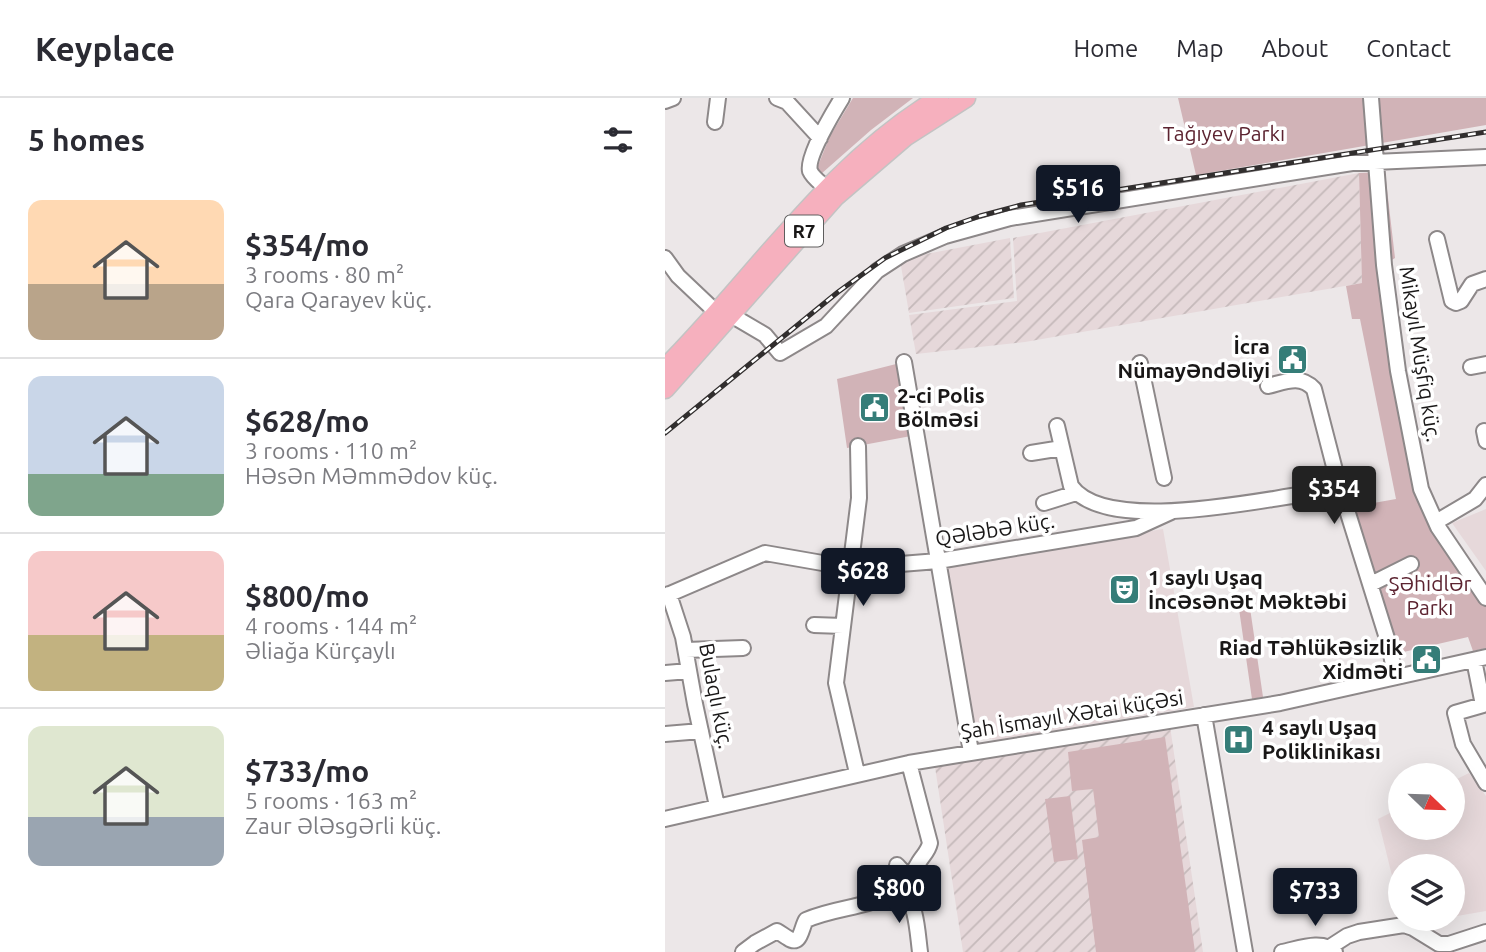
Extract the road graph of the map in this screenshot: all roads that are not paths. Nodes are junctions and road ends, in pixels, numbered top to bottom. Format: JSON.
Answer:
{"nodes":[{"id":1,"x":673,"y":98,"type":"edge"},
{"id":2,"x":717,"y":98,"type":"edge"},
{"id":3,"x":777,"y":98,"type":"edge"},
{"id":4,"x":842,"y":98,"type":"edge"},
{"id":5,"x":939,"y":98,"type":"edge"},
{"id":6,"x":966,"y":98,"type":"edge"},
{"id":7,"x":1371,"y":98,"type":"edge"},
{"id":8,"x":665,"y":101,"type":"edge"},
{"id":9,"x":715,"y":122,"type":"dead end"},
{"id":10,"x":820,"y":138,"type":"junction"},
{"id":11,"x":1486,"y":157,"type":"edge"},
{"id":12,"x":1376,"y":167,"type":"junction"},
{"id":13,"x":826,"y":188,"type":"junction"},
{"id":14,"x":1437,"y":239,"type":"dead end"},
{"id":15,"x":665,"y":258,"type":"edge"},
{"id":16,"x":1486,"y":279,"type":"edge"},
{"id":17,"x":724,"y":314,"type":"junction"},
{"id":18,"x":904,"y":362,"type":"dead end"},
{"id":19,"x":1140,"y":363,"type":"dead end"},
{"id":20,"x":665,"y":368,"type":"edge"},
{"id":21,"x":1268,"y":386,"type":"dead end"},
{"id":22,"x":665,"y":389,"type":"edge"},
{"id":23,"x":1057,"y":426,"type":"dead end"},
{"id":24,"x":858,"y":446,"type":"dead end"},
{"id":25,"x":1062,"y":448,"type":"junction"},
{"id":26,"x":1031,"y":453,"type":"dead end"},
{"id":27,"x":1164,"y":478,"type":"dead end"},
{"id":28,"x":1486,"y":485,"type":"edge"},
{"id":29,"x":1076,"y":493,"type":"junction"},
{"id":30,"x":1299,"y":495,"type":"dead end"},
{"id":31,"x":1044,"y":503,"type":"dead end"},
{"id":32,"x":1171,"y":512,"type":"junction"},
{"id":33,"x":1436,"y":522,"type":"junction"},
{"id":34,"x":938,"y":561,"type":"junction"},
{"id":35,"x":1411,"y":564,"type":"dead end"},
{"id":36,"x":851,"y":568,"type":"junction"},
{"id":37,"x":1371,"y":584,"type":"junction"},
{"id":38,"x":667,"y":595,"type":"edge"},
{"id":39,"x":1486,"y":598,"type":"edge"},
{"id":40,"x":814,"y":625,"type":"dead end"},
{"id":41,"x":843,"y":626,"type":"junction"},
{"id":42,"x":743,"y":648,"type":"dead end"},
{"id":43,"x":686,"y":650,"type":"junction"},
{"id":44,"x":1480,"y":659,"type":"edge"},
{"id":45,"x":689,"y":671,"type":"junction"},
{"id":46,"x":665,"y":673,"type":"edge"},
{"id":47,"x":1395,"y":677,"type":"junction"},
{"id":48,"x":1204,"y":715,"type":"junction"},
{"id":49,"x":701,"y":731,"type":"junction"},
{"id":50,"x":665,"y":734,"type":"edge"},
{"id":51,"x":971,"y":752,"type":"junction"},
{"id":52,"x":909,"y":762,"type":"junction"},
{"id":53,"x":857,"y":774,"type":"junction"},
{"id":54,"x":1486,"y":783,"type":"edge"},
{"id":55,"x":717,"y":806,"type":"junction"},
{"id":56,"x":665,"y":818,"type":"edge"},
{"id":57,"x":897,"y":864,"type":"dead end"},
{"id":58,"x":906,"y":884,"type":"junction"},
{"id":59,"x":1486,"y":932,"type":"edge"},
{"id":60,"x":1332,"y":950,"type":"edge"},
{"id":61,"x":743,"y":952,"type":"edge"},
{"id":62,"x":920,"y":952,"type":"edge"},
{"id":63,"x":1245,"y":952,"type":"edge"},
{"id":64,"x":1282,"y":952,"type":"edge"}],
"edges":[{"from":1,"to":8,"type":"street"},
{"from":2,"to":9,"type":"street"},
{"from":3,"to":10,"type":"street"},
{"from":4,"to":10,"type":"street"},
{"from":5,"to":13,"type":"main road","number":"R7"},
{"from":6,"to":17,"type":"main road","number":"R7"},
{"from":7,"to":12,"type":"street","name":"Mikayıl Müşfiq küç."},
{"from":10,"to":13,"type":"street"},
{"from":11,"to":12,"type":"street"},
{"from":12,"to":17,"type":"street"},
{"from":12,"to":33,"type":"street","name":"Mikayıl Müşfiq küç."},
{"from":13,"to":17,"type":"main road","number":"R7"},
{"from":14,"to":16,"type":"street"},
{"from":15,"to":17,"type":"street"},
{"from":17,"to":20,"type":"main road","number":"R7"},
{"from":17,"to":22,"type":"main road","number":"R7"},
{"from":18,"to":34,"type":"street"},
{"from":19,"to":27,"type":"street"},
{"from":21,"to":37,"type":"street"},
{"from":23,"to":25,"type":"street"},
{"from":24,"to":36,"type":"street"},
{"from":25,"to":26,"type":"street"},
{"from":25,"to":29,"type":"street"},
{"from":28,"to":33,"type":"street"},
{"from":29,"to":31,"type":"street"},
{"from":29,"to":32,"type":"street"},
{"from":30,"to":32,"type":"street"},
{"from":32,"to":34,"type":"street","name":"Qələbə küç."},
{"from":33,"to":39,"type":"street","name":"Mikayıl Müşfiq küç."},
{"from":34,"to":36,"type":"street","name":"Qələbə küç."},
{"from":34,"to":51,"type":"street"},
{"from":35,"to":37,"type":"street"},
{"from":36,"to":38,"type":"street","name":"Qələbə küç."},
{"from":36,"to":41,"type":"street"},
{"from":37,"to":47,"type":"street"},
{"from":38,"to":43,"type":"street","name":"Bulaqlı küç."},
{"from":40,"to":41,"type":"street"},
{"from":41,"to":53,"type":"street"},
{"from":42,"to":43,"type":"street"},
{"from":43,"to":45,"type":"street","name":"Bulaqlı küç."},
{"from":44,"to":47,"type":"street","name":"Şah İsmayıl Xətai küçəsi"},
{"from":44,"to":54,"type":"street"},
{"from":45,"to":46,"type":"street"},
{"from":45,"to":49,"type":"street","name":"Bulaqlı küç."},
{"from":47,"to":48,"type":"street","name":"Şah İsmayıl Xətai küçəsi"},
{"from":48,"to":51,"type":"street","name":"Şah İsmayıl Xətai küçəsi"},
{"from":48,"to":63,"type":"street"},
{"from":49,"to":50,"type":"street"},
{"from":49,"to":55,"type":"street","name":"Bulaqlı küç."},
{"from":51,"to":52,"type":"street","name":"Şah İsmayıl Xətai küçəsi"},
{"from":52,"to":53,"type":"street","name":"Şah İsmayıl Xətai küçəsi"},
{"from":52,"to":58,"type":"street"},
{"from":53,"to":55,"type":"street","name":"Şah İsmayıl Xətai küçəsi"},
{"from":55,"to":56,"type":"street","name":"Şah İsmayıl Xətai küçəsi"},
{"from":57,"to":58,"type":"street"},
{"from":58,"to":61,"type":"street"},
{"from":58,"to":62,"type":"street"},
{"from":59,"to":60,"type":"street"},
{"from":60,"to":64,"type":"street"}]}
